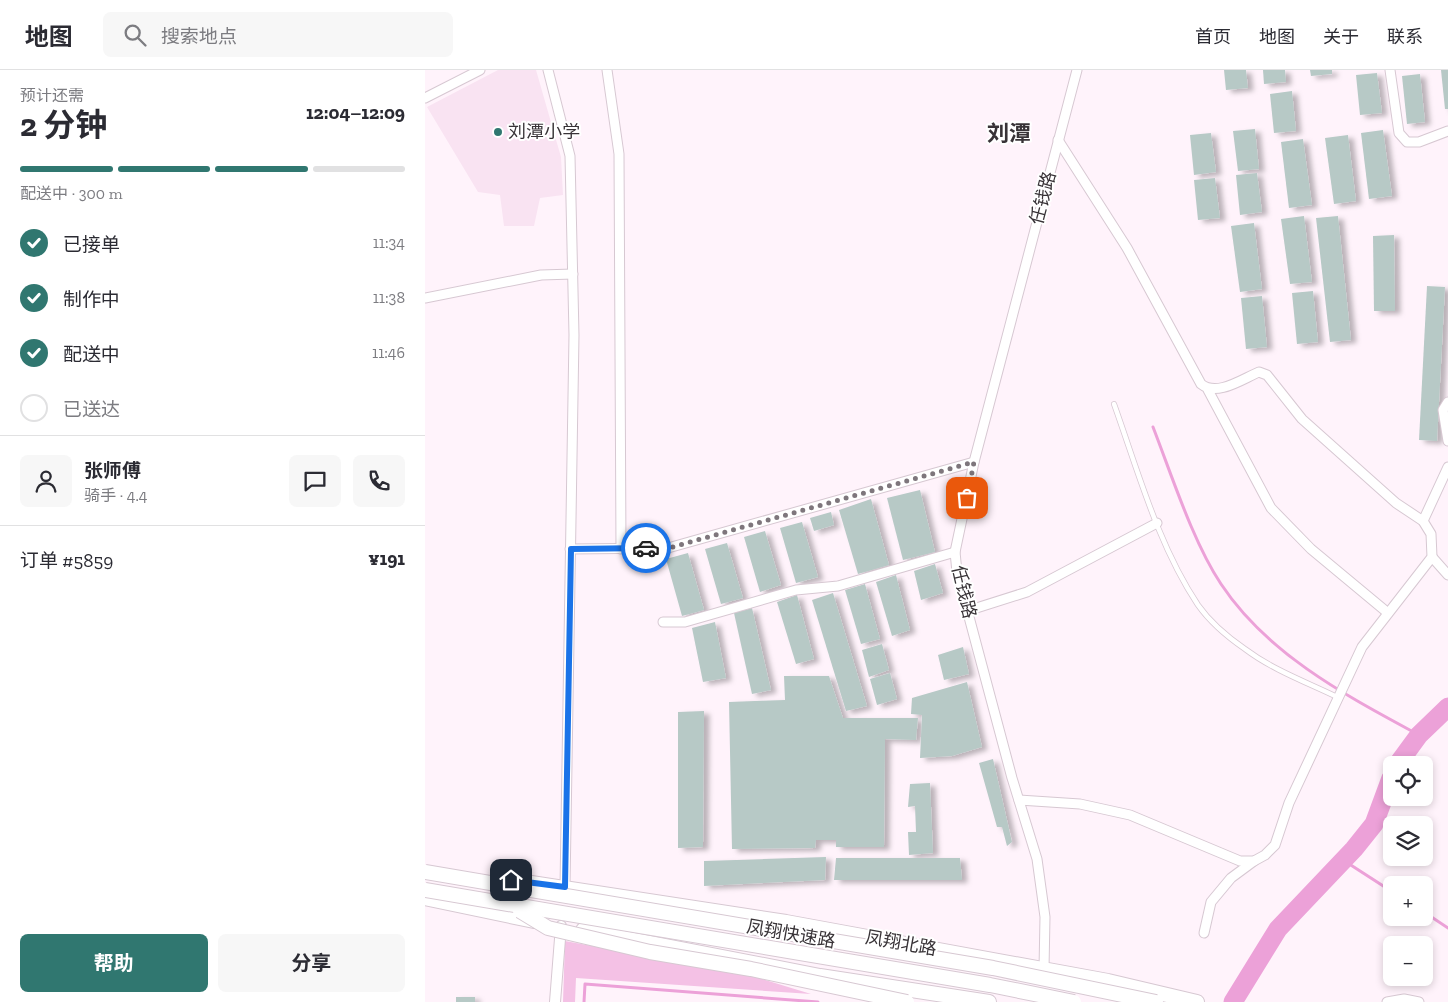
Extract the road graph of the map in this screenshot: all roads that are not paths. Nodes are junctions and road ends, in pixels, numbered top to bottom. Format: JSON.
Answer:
{"nodes":[{"id":1,"x":480,"y":70,"type":"edge"},
{"id":2,"x":547,"y":70,"type":"edge"},
{"id":3,"x":607,"y":70,"type":"edge"},
{"id":4,"x":1077,"y":70,"type":"edge"},
{"id":5,"x":1390,"y":70,"type":"edge"},
{"id":6,"x":425,"y":98,"type":"edge"},
{"id":7,"x":1448,"y":131,"type":"edge"},
{"id":8,"x":1058,"y":140,"type":"junction"},
{"id":9,"x":573,"y":274,"type":"junction"},
{"id":10,"x":425,"y":298,"type":"edge"},
{"id":11,"x":1208,"y":390,"type":"junction"},
{"id":12,"x":1448,"y":402,"type":"edge"},
{"id":13,"x":1114,"y":404,"type":"dead end"},
{"id":14,"x":1448,"y":441,"type":"edge"},
{"id":15,"x":974,"y":462,"type":"junction"},
{"id":16,"x":1448,"y":467,"type":"edge"},
{"id":17,"x":1423,"y":521,"type":"junction"},
{"id":18,"x":1157,"y":523,"type":"junction"},
{"id":19,"x":621,"y":548,"type":"junction"},
{"id":20,"x":571,"y":549,"type":"junction"},
{"id":21,"x":955,"y":552,"type":"junction"},
{"id":22,"x":1432,"y":557,"type":"junction"},
{"id":23,"x":1448,"y":575,"type":"edge"},
{"id":24,"x":967,"y":611,"type":"junction"},
{"id":25,"x":1388,"y":613,"type":"junction"},
{"id":26,"x":663,"y":622,"type":"dead end"},
{"id":27,"x":1337,"y":697,"type":"junction"},
{"id":28,"x":1019,"y":800,"type":"junction"},
{"id":29,"x":1254,"y":862,"type":"junction"},
{"id":30,"x":425,"y":866,"type":"edge"},
{"id":31,"x":425,"y":872,"type":"edge"},
{"id":32,"x":565,"y":887,"type":"junction"},
{"id":33,"x":425,"y":890,"type":"edge"},
{"id":34,"x":425,"y":898,"type":"edge"},
{"id":35,"x":513,"y":907,"type":"junction"},
{"id":36,"x":561,"y":926,"type":"junction"},
{"id":37,"x":1204,"y":933,"type":"dead end"},
{"id":38,"x":1044,"y":969,"type":"junction"},
{"id":39,"x":555,"y":1002,"type":"edge"},
{"id":40,"x":907,"y":1002,"type":"edge"},
{"id":41,"x":989,"y":1002,"type":"edge"},
{"id":42,"x":1074,"y":1002,"type":"edge"},
{"id":43,"x":1156,"y":1002,"type":"edge"},
{"id":44,"x":1197,"y":1002,"type":"edge"},
{"id":45,"x":1387,"y":1002,"type":"edge"},
{"id":46,"x":1419,"y":1002,"type":"edge"}],
"edges":[{"from":1,"to":6,"type":"street"},
{"from":2,"to":9,"type":"street"},
{"from":3,"to":19,"type":"street"},
{"from":4,"to":8,"type":"street","name":"任钱路"},
{"from":5,"to":7,"type":"street"},
{"from":8,"to":11,"type":"street"},
{"from":8,"to":15,"type":"street","name":"任钱路"},
{"from":9,"to":10,"type":"street"},
{"from":9,"to":20,"type":"street"},
{"from":11,"to":17,"type":"street"},
{"from":11,"to":25,"type":"street"},
{"from":12,"to":14,"type":"street"},
{"from":13,"to":18,"type":"lane"},
{"from":15,"to":19,"type":"street"},
{"from":15,"to":21,"type":"street","name":"任钱路"},
{"from":16,"to":17,"type":"street"},
{"from":17,"to":22,"type":"street"},
{"from":18,"to":24,"type":"street"},
{"from":18,"to":27,"type":"lane"},
{"from":19,"to":20,"type":"street"},
{"from":20,"to":32,"type":"street"},
{"from":21,"to":24,"type":"street","name":"任钱路"},
{"from":21,"to":26,"type":"street"},
{"from":22,"to":23,"type":"street"},
{"from":22,"to":25,"type":"street"},
{"from":24,"to":28,"type":"street","name":"任钱路"},
{"from":25,"to":27,"type":"street"},
{"from":27,"to":29,"type":"street"},
{"from":28,"to":29,"type":"street"},
{"from":28,"to":38,"type":"street","name":"任钱路"},
{"from":29,"to":37,"type":"street"},
{"from":30,"to":32,"type":"main road","name":"凤翔北路"},
{"from":31,"to":43,"type":"main road","name":"凤翔快速路","bridge":true},
{"from":32,"to":38,"type":"main road","name":"凤翔北路"},
{"from":33,"to":35,"type":"main road","name":"凤翔快速路","bridge":true},
{"from":34,"to":36,"type":"main road"},
{"from":35,"to":40,"type":"main road","bridge":true},
{"from":35,"to":42,"type":"main road","name":"凤翔快速路","bridge":true},
{"from":36,"to":39,"type":"street"},
{"from":36,"to":41,"type":"main road"},
{"from":38,"to":44,"type":"main road","name":"凤翔北路"},
{"from":45,"to":46,"type":"street"}]}
